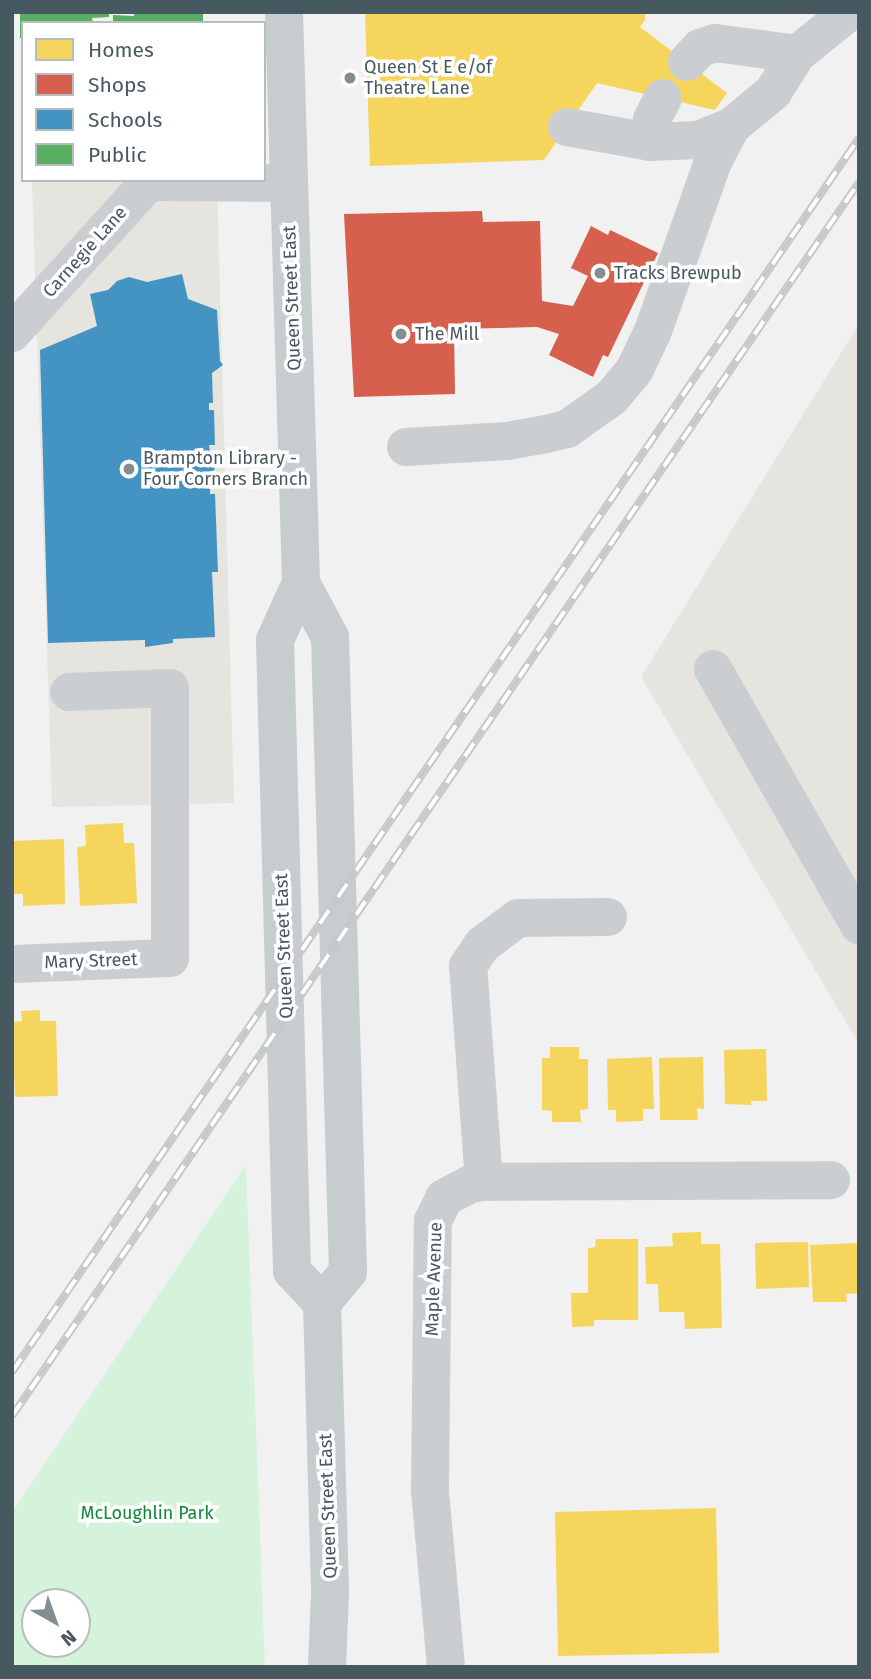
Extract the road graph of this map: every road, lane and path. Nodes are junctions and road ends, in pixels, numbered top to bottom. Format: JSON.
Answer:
{"nodes":[{"id":1,"x":284,"y":12,"type":"edge"},
{"id":2,"x":849,"y":12,"type":"edge"},
{"id":3,"x":797,"y":54,"type":"junction"},
{"id":4,"x":687,"y":62,"type":"dead end"},
{"id":5,"x":663,"y":98,"type":"dead end"},
{"id":6,"x":567,"y":127,"type":"dead end"},
{"id":7,"x":731,"y":127,"type":"junction"},
{"id":8,"x":650,"y":142,"type":"junction"},
{"id":9,"x":289,"y":183,"type":"junction"},
{"id":10,"x":12,"y":333,"type":"edge"},
{"id":11,"x":406,"y":447,"type":"dead end"},
{"id":12,"x":301,"y":583,"type":"junction"},
{"id":13,"x":713,"y":669,"type":"dead end"},
{"id":14,"x":69,"y":692,"type":"dead end"},
{"id":15,"x":608,"y":917,"type":"dead end"},
{"id":16,"x":859,"y":925,"type":"edge"},
{"id":17,"x":12,"y":964,"type":"edge"},
{"id":18,"x":831,"y":1180,"type":"dead end"},
{"id":19,"x":484,"y":1182,"type":"junction"},
{"id":20,"x":322,"y":1303,"type":"junction"},
{"id":21,"x":327,"y":1667,"type":"edge"},
{"id":22,"x":446,"y":1667,"type":"edge"}],
"edges":[{"from":1,"to":9,"type":"main road","name":"Queen Street East"},
{"from":2,"to":3,"type":"street"},
{"from":3,"to":4,"type":"street"},
{"from":3,"to":7,"type":"street"},
{"from":5,"to":8,"type":"street"},
{"from":6,"to":8,"type":"street"},
{"from":7,"to":8,"type":"street"},
{"from":7,"to":11,"type":"street"},
{"from":9,"to":10,"type":"street","name":"Carnegie Lane"},
{"from":9,"to":12,"type":"main road","name":"Queen Street East"},
{"from":12,"to":20,"type":"main road","name":"Queen Street East"},
{"from":12,"to":20,"type":"main road","name":"Queen Street East"},
{"from":13,"to":16,"type":"street"},
{"from":14,"to":17,"type":"street","name":"Mary Street"},
{"from":15,"to":19,"type":"street"},
{"from":18,"to":19,"type":"street","name":"Maple Avenue"},
{"from":19,"to":22,"type":"street","name":"Maple Avenue"},
{"from":20,"to":21,"type":"main road","name":"Queen Street East"}]}
